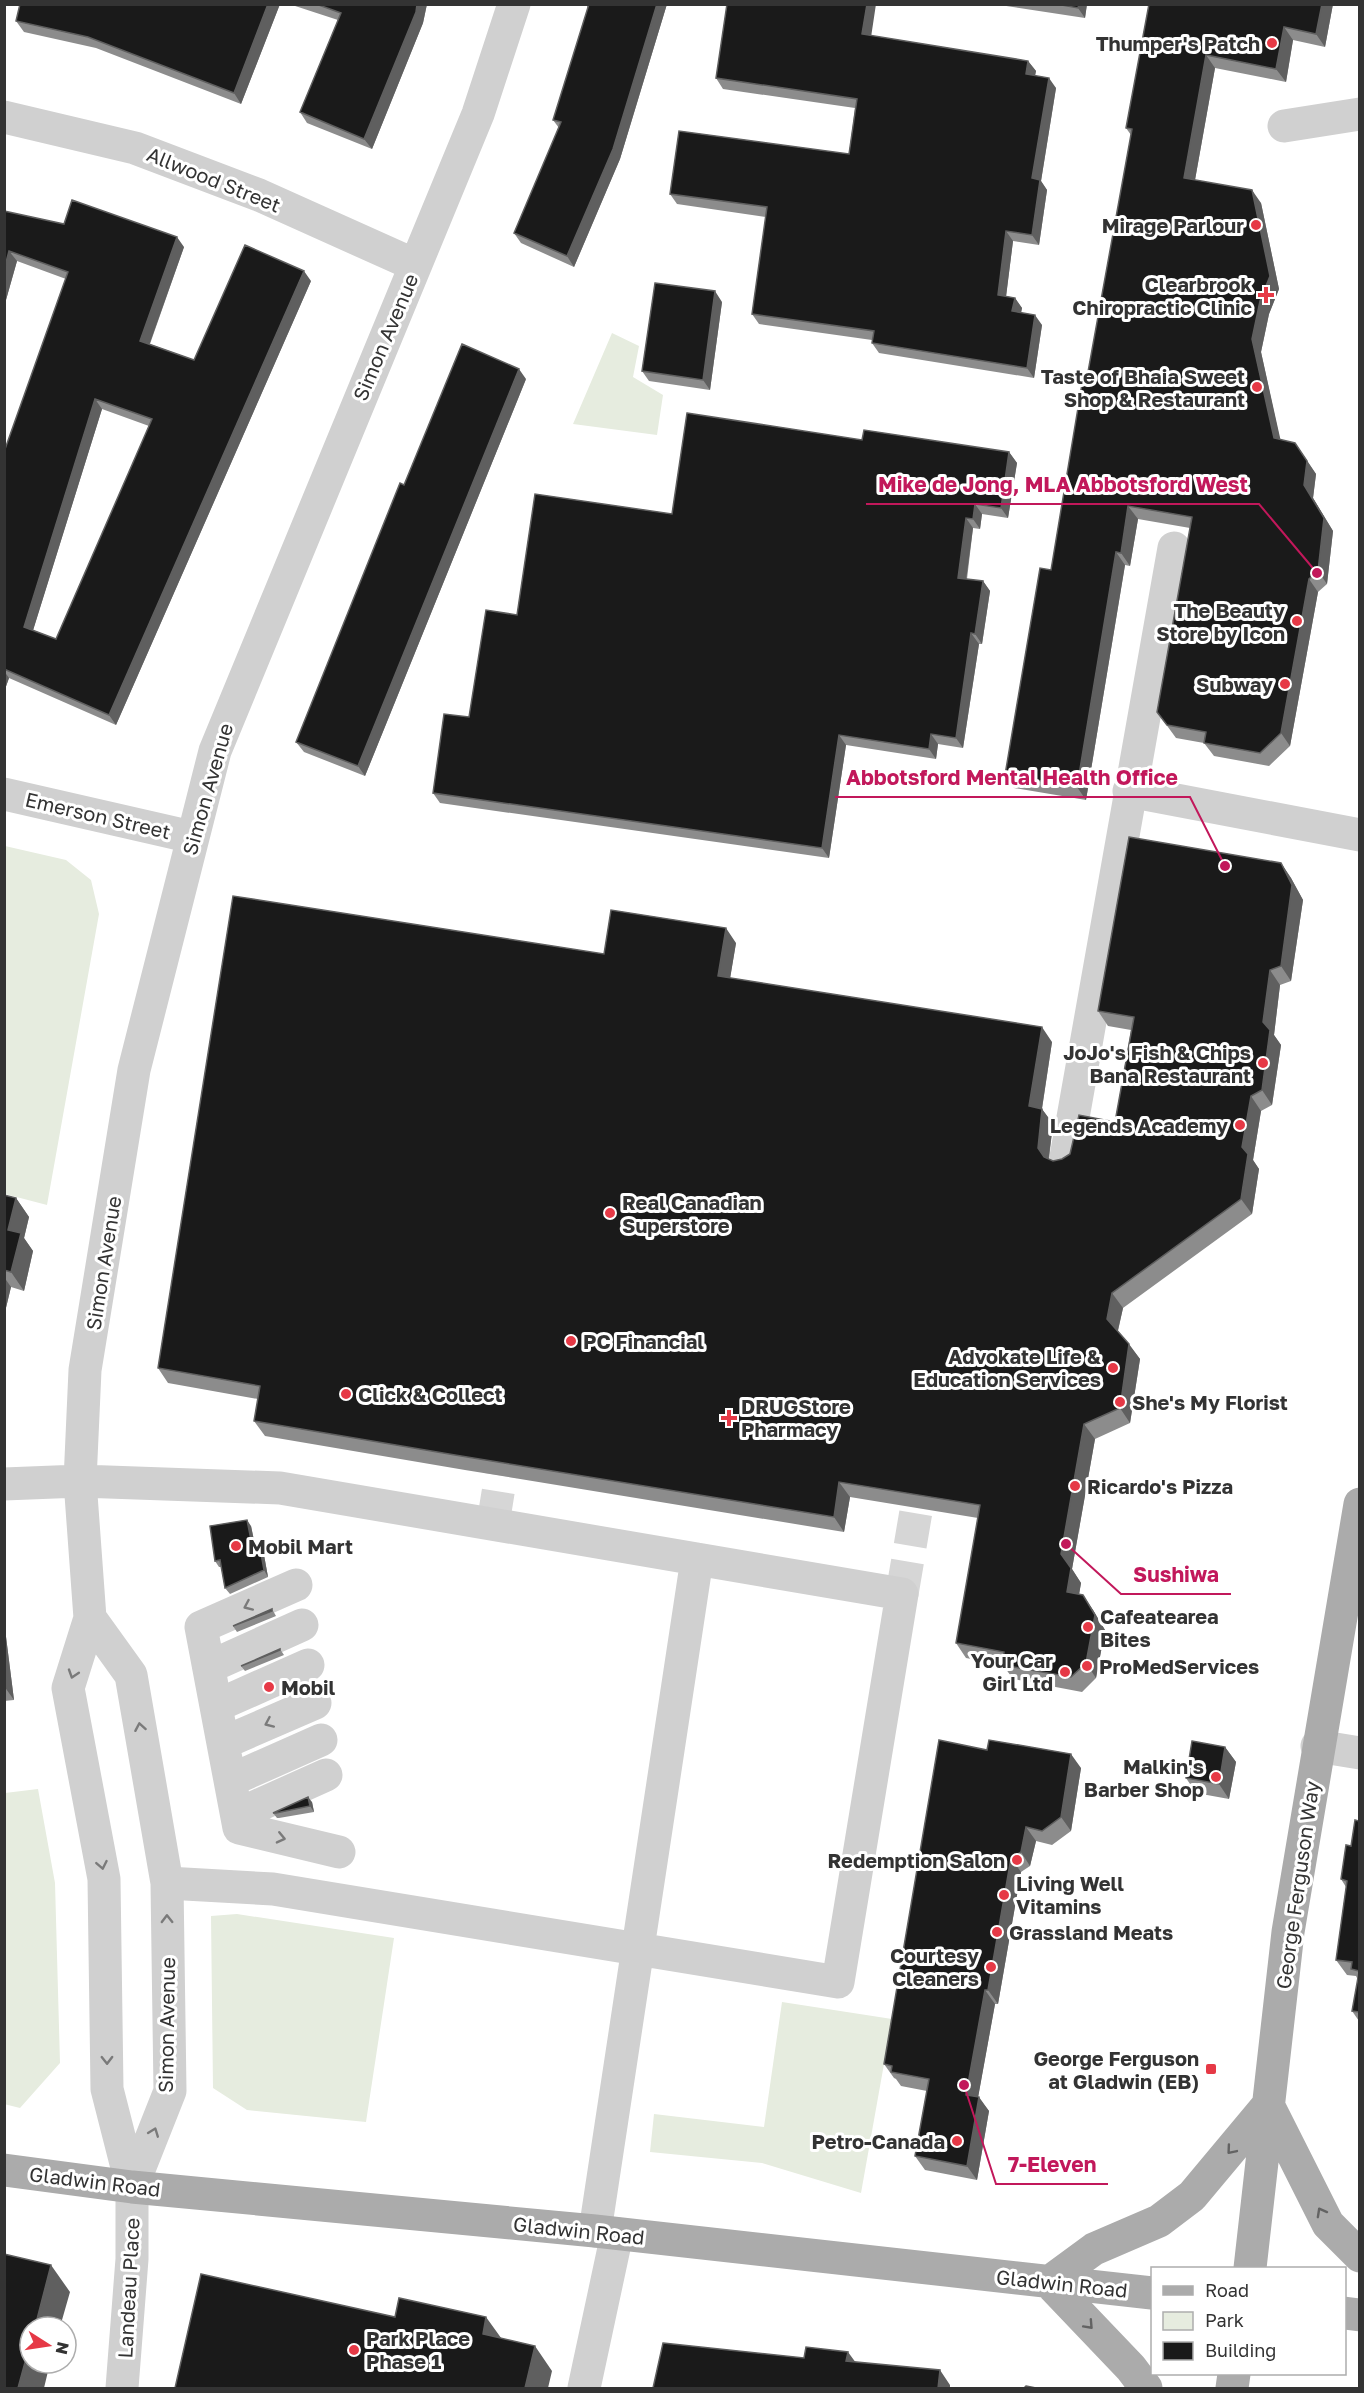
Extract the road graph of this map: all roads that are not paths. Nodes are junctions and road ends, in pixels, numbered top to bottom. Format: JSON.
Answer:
{"nodes":[{"id":1,"x":514,"y":4,"type":"edge"},
{"id":2,"x":1359,"y":114,"type":"edge"},
{"id":3,"x":4,"y":117,"type":"edge"},
{"id":4,"x":1284,"y":126,"type":"dead end"},
{"id":5,"x":415,"y":265,"type":"junction"},
{"id":6,"x":1174,"y":548,"type":"dead end"},
{"id":7,"x":1129,"y":791,"type":"junction"},
{"id":8,"x":4,"y":794,"type":"edge"},
{"id":9,"x":1359,"y":835,"type":"edge"},
{"id":10,"x":192,"y":837,"type":"junction"},
{"id":11,"x":1066,"y":1157,"type":"edge"},
{"id":12,"x":80,"y":1481,"type":"junction"},
{"id":13,"x":4,"y":1484,"type":"edge"},
{"id":14,"x":1359,"y":1504,"type":"edge"},
{"id":15,"x":1354,"y":1557,"type":"edge"},
{"id":16,"x":697,"y":1559,"type":"junction"},
{"id":17,"x":296,"y":1585,"type":"dead end"},
{"id":18,"x":90,"y":1618,"type":"junction"},
{"id":19,"x":302,"y":1625,"type":"dead end"},
{"id":20,"x":308,"y":1665,"type":"dead end"},
{"id":21,"x":209,"y":1667,"type":"junction"},
{"id":22,"x":315,"y":1703,"type":"dead end"},
{"id":23,"x":216,"y":1706,"type":"junction"},
{"id":24,"x":321,"y":1740,"type":"dead end"},
{"id":25,"x":223,"y":1743,"type":"junction"},
{"id":26,"x":1317,"y":1746,"type":"junction"},
{"id":27,"x":1359,"y":1753,"type":"edge"},
{"id":28,"x":326,"y":1775,"type":"dead end"},
{"id":29,"x":231,"y":1780,"type":"junction"},
{"id":30,"x":237,"y":1815,"type":"junction"},
{"id":31,"x":339,"y":1852,"type":"dead end"},
{"id":32,"x":167,"y":1883,"type":"junction"},
{"id":33,"x":639,"y":1949,"type":"junction"},
{"id":34,"x":1268,"y":2105,"type":"junction"},
{"id":35,"x":4,"y":2170,"type":"edge"},
{"id":36,"x":132,"y":2187,"type":"junction"},
{"id":37,"x":606,"y":2233,"type":"junction"},
{"id":38,"x":1359,"y":2256,"type":"edge"},
{"id":39,"x":1250,"y":2267,"type":"edge"},
{"id":40,"x":1049,"y":2282,"type":"junction"},
{"id":41,"x":1151,"y":2293,"type":"edge"},
{"id":42,"x":122,"y":2388,"type":"edge"},
{"id":43,"x":584,"y":2388,"type":"edge"},
{"id":44,"x":1146,"y":2388,"type":"edge"}],
"edges":[{"from":1,"to":5,"type":"street","name":"Simon Avenue"},
{"from":2,"to":4,"type":"street"},
{"from":3,"to":5,"type":"street","name":"Allwood Street"},
{"from":5,"to":10,"type":"street","name":"Simon Avenue"},
{"from":6,"to":7,"type":"street"},
{"from":7,"to":9,"type":"street"},
{"from":7,"to":11,"type":"street"},
{"from":8,"to":10,"type":"street","name":"Emerson Street"},
{"from":10,"to":12,"type":"street","name":"Simon Avenue"},
{"from":12,"to":13,"type":"street"},
{"from":12,"to":16,"type":"street"},
{"from":12,"to":18,"type":"street","name":"Simon Avenue"},
{"from":14,"to":15,"type":"main road","name":"George Ferguson Way"},
{"from":15,"to":26,"type":"main road","name":"George Ferguson Way"},
{"from":16,"to":33,"type":"street"},
{"from":16,"to":33,"type":"street"},
{"from":17,"to":21,"type":"street","one_way":true},
{"from":32,"to":18,"type":"street","name":"Simon Avenue","one_way":true},
{"from":18,"to":36,"type":"street","name":"Simon Avenue","one_way":true},
{"from":19,"to":21,"type":"street"},
{"from":20,"to":23,"type":"street"},
{"from":21,"to":23,"type":"street"},
{"from":22,"to":25,"type":"street","one_way":true},
{"from":23,"to":25,"type":"street"},
{"from":24,"to":29,"type":"street"},
{"from":25,"to":29,"type":"street"},
{"from":26,"to":27,"type":"street"},
{"from":26,"to":34,"type":"main road","name":"George Ferguson Way"},
{"from":28,"to":30,"type":"street"},
{"from":29,"to":30,"type":"street"},
{"from":30,"to":31,"type":"street","one_way":true},
{"from":32,"to":33,"type":"street"},
{"from":36,"to":32,"type":"street","name":"Simon Avenue","one_way":true},
{"from":33,"to":37,"type":"street"},
{"from":38,"to":34,"type":"main road","one_way":true},
{"from":34,"to":39,"type":"main road","name":"George Ferguson Way"},
{"from":34,"to":40,"type":"main road","one_way":true},
{"from":35,"to":36,"type":"main road","name":"Gladwin Road"},
{"from":36,"to":37,"type":"main road","name":"Gladwin Road"},
{"from":36,"to":42,"type":"street","name":"Landeau Place"},
{"from":37,"to":40,"type":"main road","name":"Gladwin Road"},
{"from":37,"to":43,"type":"street"},
{"from":40,"to":41,"type":"main road","name":"Gladwin Road"},
{"from":40,"to":44,"type":"main road","one_way":true}]}
